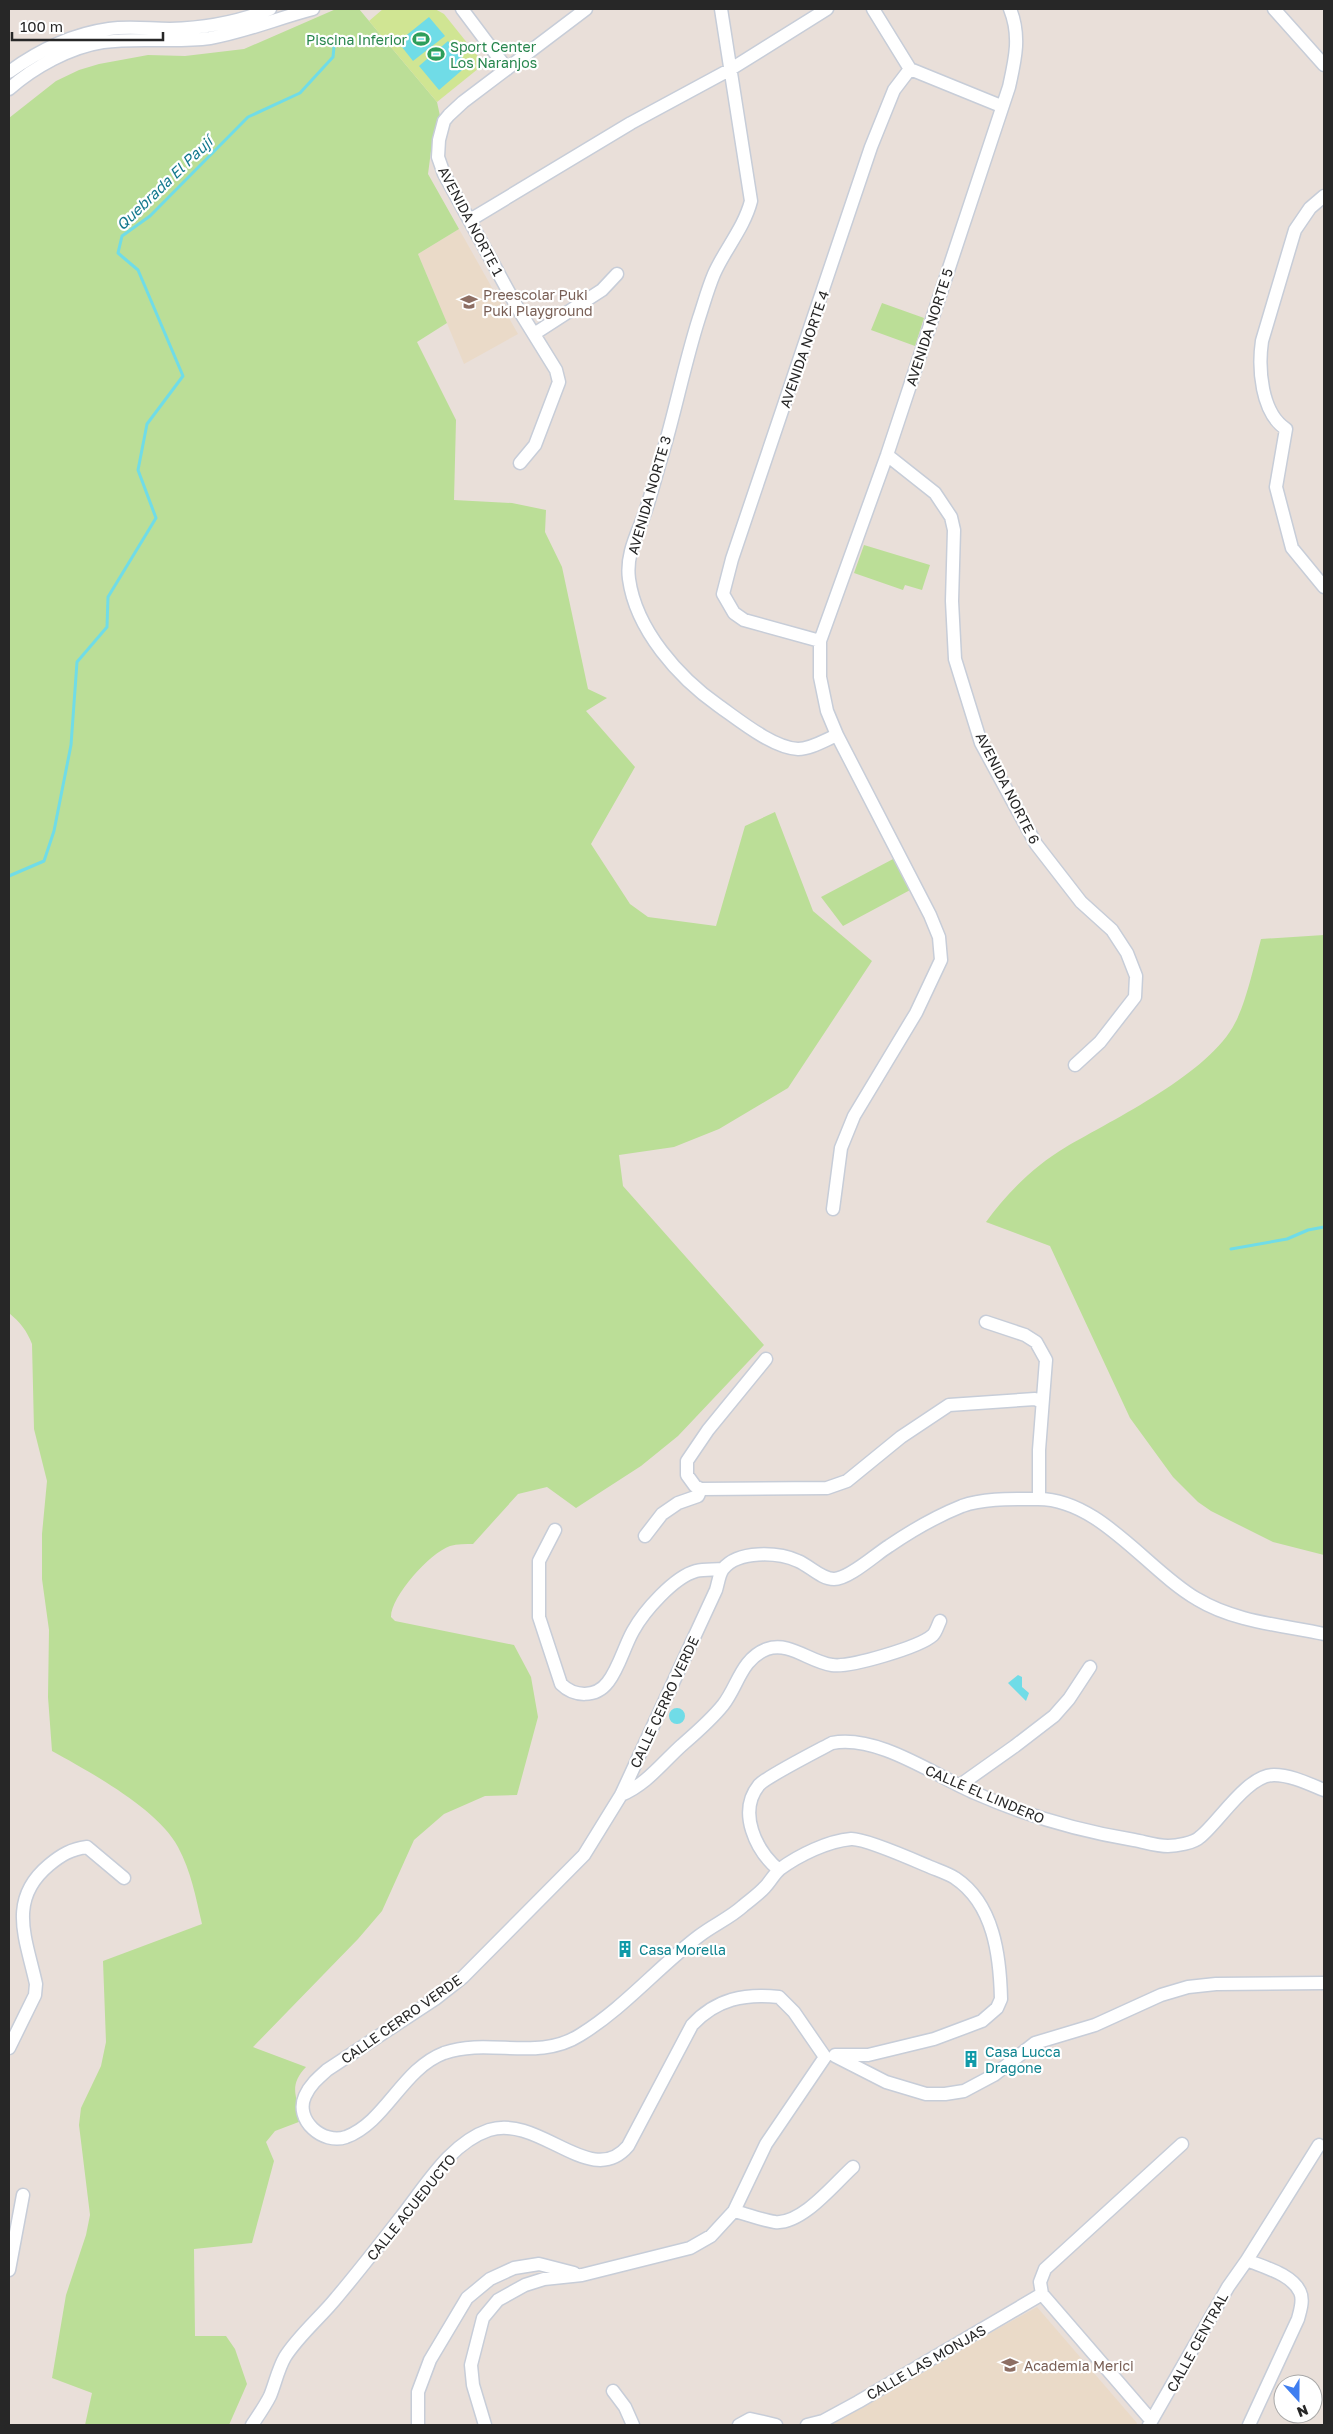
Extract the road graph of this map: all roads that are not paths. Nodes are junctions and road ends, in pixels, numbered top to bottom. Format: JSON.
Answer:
{"nodes":[{"id":1,"x":270,"y":9,"type":"edge"},
{"id":2,"x":313,"y":9,"type":"edge"},
{"id":3,"x":462,"y":9,"type":"edge"},
{"id":4,"x":586,"y":9,"type":"edge"},
{"id":5,"x":721,"y":9,"type":"edge"},
{"id":6,"x":827,"y":9,"type":"edge"},
{"id":7,"x":873,"y":9,"type":"edge"},
{"id":8,"x":1010,"y":9,"type":"edge"},
{"id":9,"x":1274,"y":9,"type":"edge"},
{"id":10,"x":1324,"y":65,"type":"edge"},
{"id":11,"x":507,"y":69,"type":"junction"},
{"id":12,"x":731,"y":69,"type":"junction"},
{"id":13,"x":910,"y":69,"type":"junction"},
{"id":14,"x":9,"y":72,"type":"edge"},
{"id":15,"x":9,"y":89,"type":"edge"},
{"id":16,"x":1001,"y":106,"type":"junction"},
{"id":17,"x":1324,"y":196,"type":"edge"},
{"id":18,"x":470,"y":220,"type":"junction"},
{"id":19,"x":617,"y":274,"type":"dead end"},
{"id":20,"x":534,"y":334,"type":"junction"},
{"id":21,"x":887,"y":455,"type":"junction"},
{"id":22,"x":520,"y":463,"type":"dead end"},
{"id":23,"x":1324,"y":587,"type":"edge"},
{"id":24,"x":820,"y":641,"type":"junction"},
{"id":25,"x":837,"y":735,"type":"junction"},
{"id":26,"x":1075,"y":1065,"type":"dead end"},
{"id":27,"x":834,"y":1209,"type":"dead end"},
{"id":28,"x":986,"y":1322,"type":"dead end"},
{"id":29,"x":766,"y":1359,"type":"dead end"},
{"id":30,"x":1042,"y":1402,"type":"junction"},
{"id":31,"x":701,"y":1489,"type":"junction"},
{"id":32,"x":1039,"y":1498,"type":"junction"},
{"id":33,"x":555,"y":1530,"type":"dead end"},
{"id":34,"x":645,"y":1536,"type":"dead end"},
{"id":35,"x":723,"y":1569,"type":"junction"},
{"id":36,"x":940,"y":1621,"type":"dead end"},
{"id":37,"x":1324,"y":1634,"type":"edge"},
{"id":38,"x":1090,"y":1667,"type":"dead end"},
{"id":39,"x":960,"y":1785,"type":"junction"},
{"id":40,"x":1324,"y":1790,"type":"edge"},
{"id":41,"x":621,"y":1795,"type":"junction"},
{"id":42,"x":779,"y":1870,"type":"junction"},
{"id":43,"x":124,"y":1878,"type":"dead end"},
{"id":44,"x":1324,"y":1984,"type":"edge"},
{"id":45,"x":9,"y":2048,"type":"edge"},
{"id":46,"x":830,"y":2056,"type":"junction"},
{"id":47,"x":1182,"y":2144,"type":"dead end"},
{"id":48,"x":1319,"y":2145,"type":"dead end"},
{"id":49,"x":853,"y":2167,"type":"dead end"},
{"id":50,"x":23,"y":2195,"type":"dead end"},
{"id":51,"x":734,"y":2211,"type":"junction"},
{"id":52,"x":1247,"y":2260,"type":"junction"},
{"id":53,"x":9,"y":2270,"type":"edge"},
{"id":54,"x":582,"y":2275,"type":"junction"},
{"id":55,"x":1042,"y":2294,"type":"junction"},
{"id":56,"x":613,"y":2391,"type":"dead end"},
{"id":57,"x":1150,"y":2423,"type":"edge"},
{"id":58,"x":252,"y":2425,"type":"edge"},
{"id":59,"x":418,"y":2425,"type":"edge"},
{"id":60,"x":485,"y":2425,"type":"edge"},
{"id":61,"x":633,"y":2425,"type":"edge"},
{"id":62,"x":739,"y":2425,"type":"edge"},
{"id":63,"x":776,"y":2425,"type":"edge"},
{"id":64,"x":807,"y":2425,"type":"edge"},
{"id":65,"x":1249,"y":2425,"type":"edge"}],
"edges":[{"from":1,"to":14,"type":"street"},
{"from":2,"to":15,"type":"street"},
{"from":3,"to":11,"type":"street"},
{"from":4,"to":11,"type":"street","name":"AVENIDA NORTE 1"},
{"from":5,"to":12,"type":"street","name":"AVENIDA NORTE 3"},
{"from":6,"to":12,"type":"street"},
{"from":7,"to":13,"type":"street"},
{"from":8,"to":16,"type":"street","name":"AVENIDA NORTE 5"},
{"from":9,"to":10,"type":"street"},
{"from":11,"to":18,"type":"street","name":"AVENIDA NORTE 1"},
{"from":12,"to":18,"type":"street"},
{"from":12,"to":25,"type":"street","name":"AVENIDA NORTE 3"},
{"from":13,"to":16,"type":"street"},
{"from":13,"to":24,"type":"street","name":"AVENIDA NORTE 4"},
{"from":16,"to":21,"type":"street","name":"AVENIDA NORTE 5"},
{"from":17,"to":23,"type":"street"},
{"from":18,"to":20,"type":"street","name":"AVENIDA NORTE 1"},
{"from":19,"to":20,"type":"street"},
{"from":20,"to":22,"type":"street","name":"AVENIDA NORTE 1"},
{"from":21,"to":24,"type":"street","name":"AVENIDA NORTE 5"},
{"from":21,"to":26,"type":"street","name":"AVENIDA NORTE 6"},
{"from":24,"to":25,"type":"street"},
{"from":25,"to":27,"type":"street"},
{"from":28,"to":30,"type":"street"},
{"from":29,"to":31,"type":"street"},
{"from":30,"to":31,"type":"street"},
{"from":30,"to":32,"type":"street"},
{"from":31,"to":34,"type":"street"},
{"from":32,"to":35,"type":"street"},
{"from":32,"to":37,"type":"street"},
{"from":33,"to":35,"type":"street"},
{"from":35,"to":41,"type":"street","name":"CALLE CERRO VERDE"},
{"from":36,"to":41,"type":"street"},
{"from":38,"to":39,"type":"street"},
{"from":39,"to":40,"type":"street","name":"CALLE EL LINDERO"},
{"from":39,"to":42,"type":"street","name":"CALLE EL LINDERO"},
{"from":41,"to":42,"type":"street","name":"CALLE CERRO VERDE"},
{"from":42,"to":46,"type":"street","name":"CALLE CERRO VERDE"},
{"from":43,"to":45,"type":"street"},
{"from":44,"to":46,"type":"street"},
{"from":46,"to":51,"type":"street"},
{"from":46,"to":58,"type":"street","name":"CALLE ACUEDUCTO"},
{"from":47,"to":55,"type":"street"},
{"from":48,"to":52,"type":"street","name":"CALLE CENTRAL"},
{"from":49,"to":51,"type":"street"},
{"from":50,"to":53,"type":"street"},
{"from":51,"to":54,"type":"street"},
{"from":52,"to":57,"type":"street","name":"CALLE CENTRAL"},
{"from":52,"to":65,"type":"street"},
{"from":54,"to":59,"type":"street"},
{"from":54,"to":60,"type":"street"},
{"from":55,"to":57,"type":"street"},
{"from":55,"to":64,"type":"street","name":"CALLE LAS MONJAS"},
{"from":56,"to":61,"type":"street"},
{"from":62,"to":63,"type":"street"}]}
